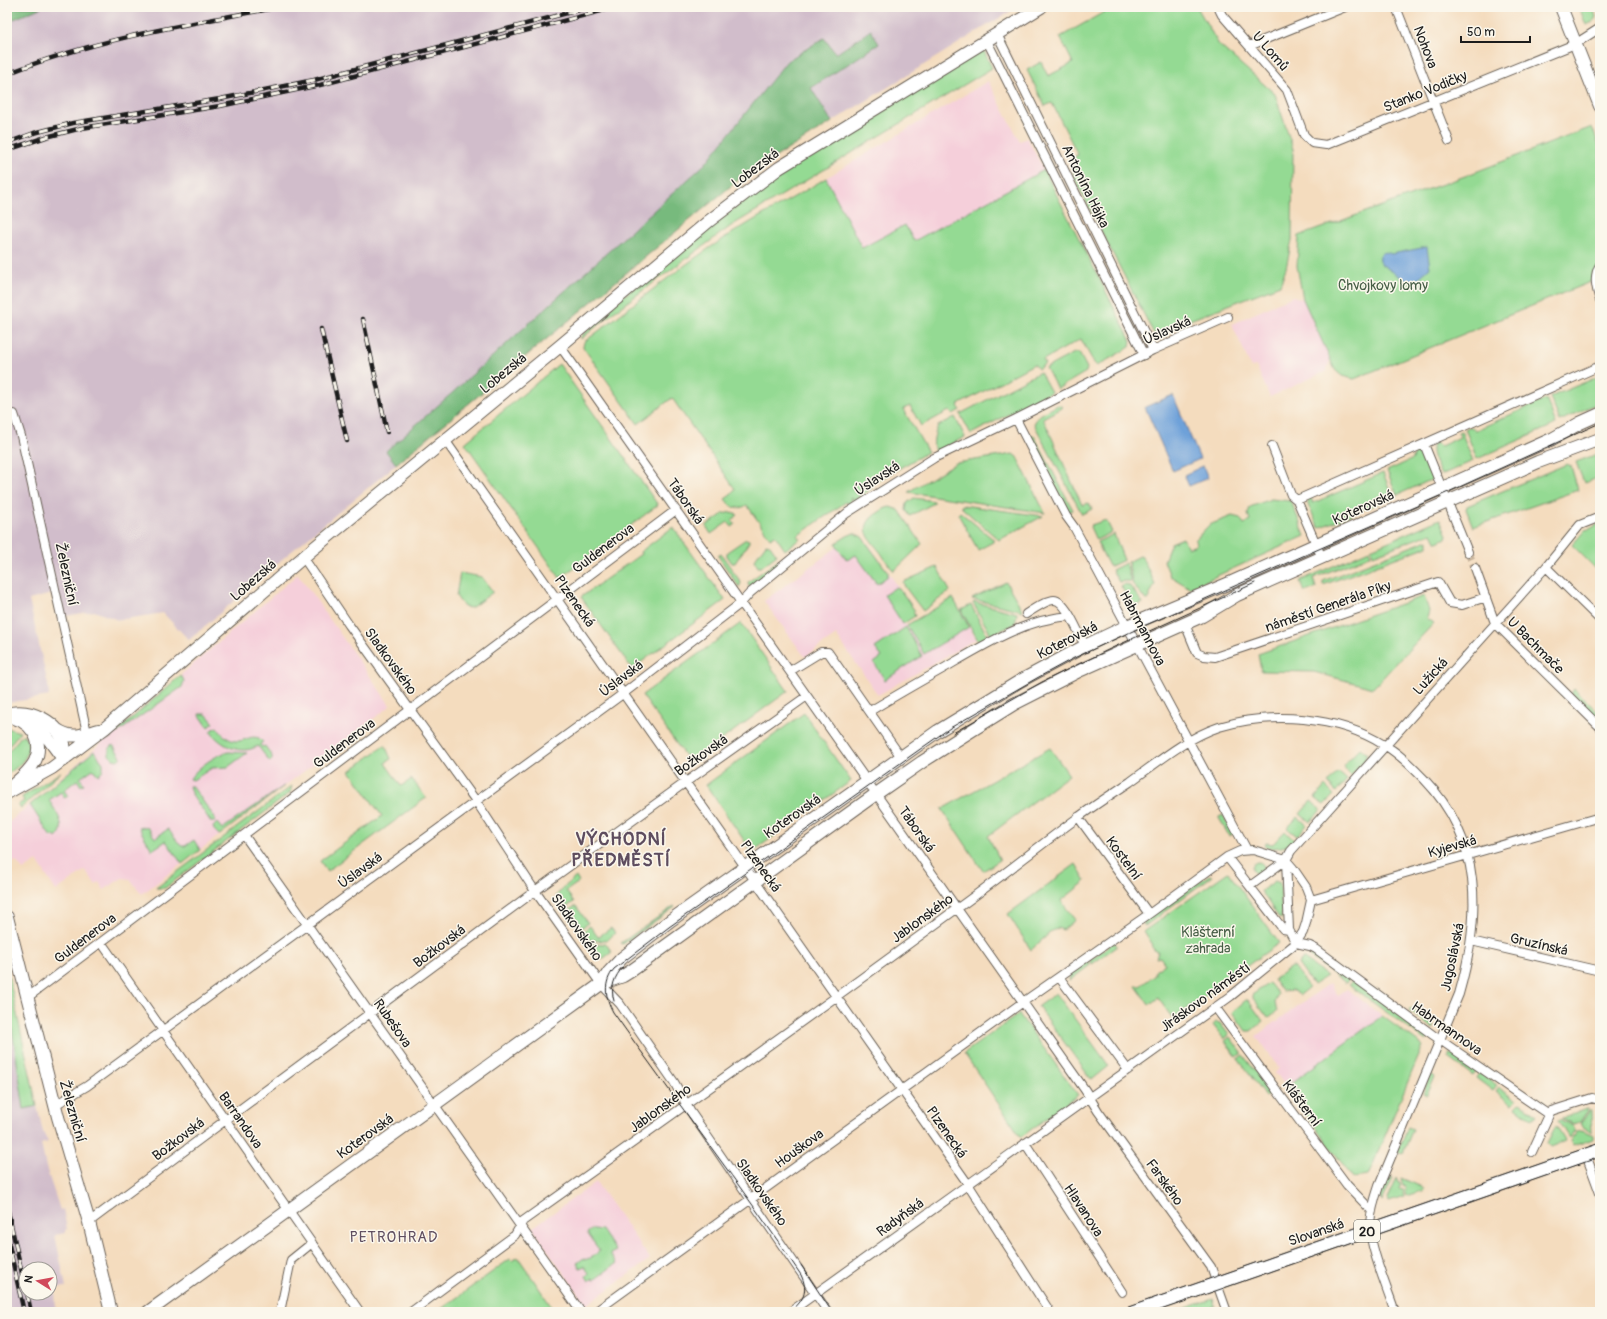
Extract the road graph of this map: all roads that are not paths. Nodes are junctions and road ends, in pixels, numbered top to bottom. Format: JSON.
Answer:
{"nodes":[{"id":1,"x":1041,"y":7,"type":"edge"},
{"id":2,"x":1218,"y":7,"type":"edge"},
{"id":3,"x":1345,"y":7,"type":"edge"},
{"id":4,"x":1396,"y":7,"type":"edge"},
{"id":5,"x":1561,"y":7,"type":"edge"},
{"id":6,"x":1600,"y":28,"type":"edge"},
{"id":7,"x":992,"y":37,"type":"junction"},
{"id":8,"x":1575,"y":44,"type":"junction"},
{"id":9,"x":1248,"y":46,"type":"junction"},
{"id":10,"x":1434,"y":102,"type":"junction"},
{"id":11,"x":1600,"y":106,"type":"edge"},
{"id":12,"x":1298,"y":116,"type":"joint"},
{"id":13,"x":1449,"y":141,"type":"dead end"},
{"id":14,"x":1600,"y":265,"type":"edge"},
{"id":15,"x":1600,"y":300,"type":"edge"},
{"id":16,"x":1228,"y":317,"type":"dead end"},
{"id":17,"x":560,"y":346,"type":"junction"},
{"id":18,"x":1153,"y":350,"type":"junction"},
{"id":19,"x":1144,"y":354,"type":"junction"},
{"id":20,"x":1600,"y":366,"type":"edge"},
{"id":21,"x":14,"y":414,"type":"dead end"},
{"id":22,"x":1600,"y":414,"type":"edge"},
{"id":23,"x":1016,"y":419,"type":"junction"},
{"id":24,"x":1600,"y":439,"type":"edge"},
{"id":25,"x":445,"y":440,"type":"junction"},
{"id":26,"x":1424,"y":444,"type":"junction"},
{"id":27,"x":1272,"y":446,"type":"dead end"},
{"id":28,"x":1442,"y":488,"type":"junction"},
{"id":29,"x":1297,"y":500,"type":"junction"},
{"id":30,"x":1448,"y":502,"type":"junction"},
{"id":31,"x":676,"y":510,"type":"junction"},
{"id":32,"x":1600,"y":517,"type":"edge"},
{"id":33,"x":1316,"y":544,"type":"junction"},
{"id":34,"x":1468,"y":552,"type":"tunnel mouth"},
{"id":35,"x":303,"y":557,"type":"junction"},
{"id":36,"x":1322,"y":558,"type":"junction"},
{"id":37,"x":1546,"y":567,"type":"junction"},
{"id":38,"x":1475,"y":568,"type":"tunnel mouth"},
{"id":39,"x":1486,"y":597,"type":"junction"},
{"id":40,"x":557,"y":599,"type":"junction"},
{"id":41,"x":742,"y":603,"type":"junction"},
{"id":42,"x":1026,"y":614,"type":"dead end"},
{"id":43,"x":1070,"y":616,"type":"junction"},
{"id":44,"x":1600,"y":620,"type":"edge"},
{"id":45,"x":1495,"y":623,"type":"junction"},
{"id":46,"x":1184,"y":624,"type":"junction"},
{"id":47,"x":1127,"y":626,"type":"junction"},
{"id":48,"x":1136,"y":645,"type":"junction"},
{"id":49,"x":1085,"y":646,"type":"junction"},
{"id":50,"x":790,"y":671,"type":"junction"},
{"id":51,"x":624,"y":694,"type":"junction"},
{"id":52,"x":808,"y":696,"type":"junction"},
{"id":53,"x":410,"y":710,"type":"junction"},
{"id":54,"x":870,"y":711,"type":"junction"},
{"id":55,"x":7,"y":715,"type":"edge"},
{"id":56,"x":47,"y":722,"type":"junction"},
{"id":57,"x":1600,"y":727,"type":"edge"},
{"id":58,"x":88,"y":737,"type":"junction"},
{"id":59,"x":1368,"y":737,"type":"joint"},
{"id":60,"x":1188,"y":740,"type":"junction"},
{"id":61,"x":1385,"y":745,"type":"junction"},
{"id":62,"x":901,"y":757,"type":"junction"},
{"id":63,"x":64,"y":760,"type":"junction"},
{"id":64,"x":867,"y":781,"type":"junction"},
{"id":65,"x":686,"y":782,"type":"junction"},
{"id":66,"x":7,"y":792,"type":"edge"},
{"id":67,"x":876,"y":794,"type":"junction"},
{"id":68,"x":476,"y":801,"type":"junction"},
{"id":69,"x":1078,"y":817,"type":"junction"},
{"id":70,"x":1600,"y":817,"type":"edge"},
{"id":71,"x":244,"y":835,"type":"junction"},
{"id":72,"x":1247,"y":850,"type":"junction"},
{"id":73,"x":1468,"y":855,"type":"junction"},
{"id":74,"x":1227,"y":857,"type":"junction"},
{"id":75,"x":1286,"y":860,"type":"junction"},
{"id":76,"x":746,"y":867,"type":"junction"},
{"id":77,"x":755,"y":881,"type":"junction"},
{"id":78,"x":1250,"y":886,"type":"junction"},
{"id":79,"x":535,"y":891,"type":"junction"},
{"id":80,"x":1311,"y":900,"type":"junction"},
{"id":81,"x":958,"y":909,"type":"junction"},
{"id":82,"x":1149,"y":914,"type":"junction"},
{"id":83,"x":7,"y":918,"type":"edge"},
{"id":84,"x":308,"y":925,"type":"junction"},
{"id":85,"x":1289,"y":930,"type":"junction"},
{"id":86,"x":1471,"y":941,"type":"junction"},
{"id":87,"x":101,"y":942,"type":"junction"},
{"id":88,"x":1296,"y":943,"type":"junction"},
{"id":89,"x":1600,"y":971,"type":"edge"},
{"id":90,"x":1059,"y":976,"type":"junction"},
{"id":91,"x":601,"y":984,"type":"junction"},
{"id":92,"x":836,"y":996,"type":"junction"},
{"id":93,"x":28,"y":997,"type":"junction"},
{"id":94,"x":1023,"y":1002,"type":"junction"},
{"id":95,"x":1215,"y":1007,"type":"junction"},
{"id":96,"x":370,"y":1014,"type":"junction"},
{"id":97,"x":163,"y":1030,"type":"junction"},
{"id":98,"x":1440,"y":1040,"type":"junction"},
{"id":99,"x":1128,"y":1070,"type":"junction"},
{"id":100,"x":902,"y":1090,"type":"junction"},
{"id":101,"x":1090,"y":1098,"type":"junction"},
{"id":102,"x":1600,"y":1100,"type":"edge"},
{"id":103,"x":434,"y":1104,"type":"junction"},
{"id":104,"x":686,"y":1104,"type":"junction"},
{"id":105,"x":55,"y":1105,"type":"junction"},
{"id":106,"x":1549,"y":1115,"type":"junction"},
{"id":107,"x":225,"y":1120,"type":"junction"},
{"id":108,"x":1025,"y":1142,"type":"junction"},
{"id":109,"x":1600,"y":1150,"type":"edge"},
{"id":110,"x":1532,"y":1152,"type":"dead end"},
{"id":111,"x":1586,"y":1155,"type":"junction"},
{"id":112,"x":968,"y":1184,"type":"junction"},
{"id":113,"x":1600,"y":1193,"type":"edge"},
{"id":114,"x":751,"y":1199,"type":"junction"},
{"id":115,"x":289,"y":1210,"type":"junction"},
{"id":116,"x":1372,"y":1211,"type":"junction"},
{"id":117,"x":89,"y":1222,"type":"junction"},
{"id":118,"x":520,"y":1226,"type":"junction"},
{"id":119,"x":1370,"y":1230,"type":"junction"},
{"id":120,"x":312,"y":1243,"type":"junction"},
{"id":121,"x":1216,"y":1283,"type":"junction"},
{"id":122,"x":1122,"y":1292,"type":"dead end"},
{"id":123,"x":816,"y":1293,"type":"junction"},
{"id":124,"x":111,"y":1312,"type":"edge"},
{"id":125,"x":148,"y":1312,"type":"edge"},
{"id":126,"x":280,"y":1312,"type":"edge"},
{"id":127,"x":360,"y":1312,"type":"edge"},
{"id":128,"x":411,"y":1312,"type":"edge"},
{"id":129,"x":581,"y":1312,"type":"edge"},
{"id":130,"x":595,"y":1312,"type":"edge"},
{"id":131,"x":790,"y":1312,"type":"edge"},
{"id":132,"x":828,"y":1312,"type":"edge"},
{"id":133,"x":1050,"y":1312,"type":"edge"},
{"id":134,"x":1134,"y":1312,"type":"edge"},
{"id":135,"x":1227,"y":1312,"type":"edge"},
{"id":136,"x":1395,"y":1312,"type":"edge"}],
"edges":[{"from":1,"to":7,"type":"street","name":"Lobezská"},
{"from":2,"to":9,"type":"street","name":"U Lomů"},
{"from":3,"to":9,"type":"street"},
{"from":4,"to":10,"type":"street","name":"Nohova"},
{"from":5,"to":8,"type":"street"},
{"from":6,"to":8,"type":"street","name":"Stanko Vodičky"},
{"from":7,"to":17,"type":"street","name":"Lobezská"},
{"from":7,"to":18,"type":"street","name":"Antonína Hájka"},
{"from":7,"to":19,"type":"street","name":"Antonína Hájka"},
{"from":8,"to":10,"type":"street","name":"Stanko Vodičky"},
{"from":8,"to":11,"type":"street"},
{"from":9,"to":12,"type":"street","name":"U Lomů"},
{"from":10,"to":12,"type":"street","name":"Stanko Vodičky"},
{"from":10,"to":13,"type":"street","name":"Nohova"},
{"from":14,"to":15,"type":"street"},
{"from":16,"to":18,"type":"street","name":"Úslavská"},
{"from":17,"to":25,"type":"street","name":"Lobezská"},
{"from":17,"to":31,"type":"street","name":"Táborská"},
{"from":18,"to":19,"type":"street","name":"Úslavská"},
{"from":19,"to":23,"type":"street","name":"Úslavská"},
{"from":20,"to":26,"type":"street"},
{"from":21,"to":58,"type":"street","name":"Železniční"},
{"from":22,"to":28,"type":"street","name":"Koterovská"},
{"from":23,"to":41,"type":"street","name":"Úslavská"},
{"from":23,"to":47,"type":"street","name":"Habrmannova"},
{"from":24,"to":30,"type":"street","name":"Koterovská"},
{"from":25,"to":35,"type":"street","name":"Lobezská"},
{"from":25,"to":40,"type":"street","name":"Plzenecká"},
{"from":26,"to":28,"type":"street"},
{"from":26,"to":29,"type":"street"},
{"from":27,"to":29,"type":"street"},
{"from":28,"to":30,"type":"street"},
{"from":28,"to":33,"type":"street","name":"Koterovská"},
{"from":29,"to":33,"type":"street"},
{"from":30,"to":34,"type":"street"},
{"from":30,"to":36,"type":"street","name":"Koterovská"},
{"from":31,"to":40,"type":"street","name":"Guldenerova"},
{"from":31,"to":41,"type":"street","name":"Táborská"},
{"from":32,"to":37,"type":"street","name":"Lužická"},
{"from":33,"to":36,"type":"street"},
{"from":33,"to":47,"type":"street","name":"Koterovská"},
{"from":35,"to":53,"type":"street","name":"Sladkovského"},
{"from":35,"to":58,"type":"street","name":"Lobezská"},
{"from":36,"to":46,"type":"street","name":"Koterovská"},
{"from":37,"to":44,"type":"street"},
{"from":37,"to":45,"type":"street","name":"Lužická"},
{"from":38,"to":39,"type":"street","name":"U Bachmače"},
{"from":39,"to":45,"type":"street","name":"U Bachmače"},
{"from":39,"to":46,"type":"street","name":"náměstí Generála Píky"},
{"from":40,"to":51,"type":"street","name":"Plzenecká"},
{"from":40,"to":53,"type":"street","name":"Guldenerova"},
{"from":41,"to":50,"type":"street","name":"Táborská"},
{"from":41,"to":51,"type":"street","name":"Úslavská"},
{"from":42,"to":43,"type":"street"},
{"from":43,"to":49,"type":"street"},
{"from":43,"to":54,"type":"street"},
{"from":45,"to":57,"type":"street","name":"U Bachmače"},
{"from":45,"to":61,"type":"street","name":"Lužická"},
{"from":46,"to":48,"type":"street","name":"Koterovská"},
{"from":47,"to":48,"type":"street","name":"Habrmannova"},
{"from":47,"to":49,"type":"street","name":"Koterovská"},
{"from":48,"to":60,"type":"street","name":"Habrmannova"},
{"from":48,"to":67,"type":"street","name":"Koterovská"},
{"from":49,"to":62,"type":"street","name":"Koterovská"},
{"from":50,"to":52,"type":"street","name":"Táborská"},
{"from":50,"to":54,"type":"street"},
{"from":51,"to":65,"type":"street","name":"Plzenecká"},
{"from":51,"to":68,"type":"street","name":"Úslavská"},
{"from":52,"to":64,"type":"street","name":"Táborská"},
{"from":52,"to":65,"type":"street","name":"Božkovská"},
{"from":53,"to":68,"type":"street","name":"Sladkovského"},
{"from":53,"to":71,"type":"street","name":"Guldenerova"},
{"from":54,"to":62,"type":"street"},
{"from":55,"to":56,"type":"street"},
{"from":55,"to":63,"type":"street"},
{"from":55,"to":66,"type":"street"},
{"from":56,"to":58,"type":"street"},
{"from":56,"to":63,"type":"street"},
{"from":58,"to":63,"type":"street","name":"Lobezská"},
{"from":59,"to":60,"type":"street","name":"Jablonského"},
{"from":59,"to":61,"type":"street","name":"Jugoslávská"},
{"from":60,"to":69,"type":"street","name":"Jablonského"},
{"from":60,"to":72,"type":"street","name":"Habrmannova"},
{"from":61,"to":73,"type":"street","name":"Jugoslávská"},
{"from":61,"to":75,"type":"street","name":"Lužická"},
{"from":62,"to":64,"type":"street","name":"Koterovská"},
{"from":63,"to":66,"type":"street","name":"Lobezská"},
{"from":64,"to":67,"type":"street","name":"Táborská"},
{"from":64,"to":76,"type":"street","name":"Koterovská"},
{"from":65,"to":76,"type":"street","name":"Plzenecká"},
{"from":65,"to":79,"type":"street","name":"Božkovská"},
{"from":67,"to":77,"type":"street","name":"Koterovská"},
{"from":67,"to":81,"type":"street","name":"Táborská"},
{"from":68,"to":79,"type":"street","name":"Sladkovského"},
{"from":68,"to":84,"type":"street","name":"Úslavská"},
{"from":69,"to":81,"type":"street","name":"Jablonského"},
{"from":69,"to":82,"type":"street","name":"Kostelní"},
{"from":70,"to":73,"type":"street","name":"Kyjevská"},
{"from":71,"to":84,"type":"street","name":"Rubešova"},
{"from":71,"to":87,"type":"street","name":"Guldenerova"},
{"from":72,"to":74,"type":"street"},
{"from":72,"to":75,"type":"street"},
{"from":73,"to":80,"type":"street","name":"Kyjevská"},
{"from":73,"to":86,"type":"street","name":"Jugoslávská"},
{"from":74,"to":78,"type":"street"},
{"from":74,"to":82,"type":"street"},
{"from":75,"to":78,"type":"street"},
{"from":75,"to":80,"type":"street"},
{"from":75,"to":85,"type":"street"},
{"from":76,"to":77,"type":"street","name":"Plzenecká"},
{"from":76,"to":91,"type":"street","name":"Koterovská"},
{"from":77,"to":91,"type":"street","name":"Koterovská"},
{"from":77,"to":92,"type":"street","name":"Plzenecká"},
{"from":78,"to":85,"type":"street"},
{"from":79,"to":91,"type":"street","name":"Sladkovského"},
{"from":79,"to":96,"type":"street","name":"Božkovská"},
{"from":80,"to":88,"type":"street","name":"Jiráskovo náměstí"},
{"from":81,"to":92,"type":"street","name":"Jablonského"},
{"from":81,"to":94,"type":"street","name":"Táborská"},
{"from":82,"to":90,"type":"street"},
{"from":83,"to":93,"type":"street","name":"Železniční"},
{"from":84,"to":96,"type":"street","name":"Rubešova"},
{"from":84,"to":97,"type":"street","name":"Úslavská"},
{"from":85,"to":88,"type":"street"},
{"from":86,"to":89,"type":"street","name":"Gruzínská"},
{"from":86,"to":98,"type":"street","name":"Jugoslávská"},
{"from":87,"to":93,"type":"street","name":"Guldenerova"},
{"from":87,"to":97,"type":"street","name":"Barrandova"},
{"from":88,"to":95,"type":"street","name":"Jiráskovo náměstí"},
{"from":88,"to":98,"type":"street","name":"Habrmannova"},
{"from":90,"to":94,"type":"street"},
{"from":90,"to":99,"type":"street"},
{"from":91,"to":103,"type":"street","name":"Koterovská"},
{"from":91,"to":104,"type":"street","name":"Sladkovského"},
{"from":92,"to":100,"type":"street","name":"Plzenecká"},
{"from":92,"to":104,"type":"street","name":"Jablonského"},
{"from":93,"to":105,"type":"street","name":"Železniční"},
{"from":94,"to":100,"type":"street","name":"Houškova"},
{"from":94,"to":101,"type":"street"},
{"from":95,"to":99,"type":"street","name":"Jiráskovo náměstí"},
{"from":95,"to":116,"type":"street","name":"Klášterní"},
{"from":96,"to":103,"type":"street","name":"Rubešova"},
{"from":96,"to":107,"type":"street","name":"Božkovská"},
{"from":97,"to":105,"type":"street","name":"Úslavská"},
{"from":97,"to":107,"type":"street","name":"Barrandova"},
{"from":98,"to":106,"type":"street","name":"Habrmannova"},
{"from":98,"to":116,"type":"street","name":"Jugoslávská"},
{"from":99,"to":101,"type":"street","name":"Jiráskovo náměstí"},
{"from":100,"to":112,"type":"street","name":"Plzenecká"},
{"from":100,"to":114,"type":"street","name":"Houškova"},
{"from":101,"to":108,"type":"street","name":"Jiráskovo náměstí"},
{"from":101,"to":121,"type":"street","name":"Farského"},
{"from":102,"to":106,"type":"street"},
{"from":103,"to":115,"type":"street","name":"Koterovská"},
{"from":103,"to":118,"type":"street","name":"Rubešova"},
{"from":104,"to":114,"type":"street","name":"Sladkovského"},
{"from":104,"to":118,"type":"street","name":"Jablonského"},
{"from":105,"to":117,"type":"street","name":"Železniční"},
{"from":106,"to":110,"type":"street"},
{"from":107,"to":115,"type":"street","name":"Barrandova"},
{"from":107,"to":117,"type":"street","name":"Božkovská"},
{"from":108,"to":112,"type":"street","name":"Radyňská"},
{"from":108,"to":122,"type":"street","name":"Hlavanova"},
{"from":109,"to":111,"type":"main road","name":"Slovanská","number":"20"},
{"from":111,"to":113,"type":"street"},
{"from":111,"to":119,"type":"main road","name":"Slovanská","number":"20"},
{"from":112,"to":123,"type":"street","name":"Radyňská"},
{"from":112,"to":133,"type":"street","name":"Plzenecká"},
{"from":114,"to":123,"type":"street","name":"Sladkovského"},
{"from":114,"to":130,"type":"street","name":"Houškova"},
{"from":115,"to":120,"type":"street","name":"Barrandova"},
{"from":115,"to":125,"type":"street","name":"Koterovská"},
{"from":116,"to":119,"type":"street","name":"Jugoslávská"},
{"from":117,"to":124,"type":"street","name":"Železniční"},
{"from":118,"to":128,"type":"street","name":"Jablonského"},
{"from":118,"to":129,"type":"street","name":"Rubešova"},
{"from":119,"to":121,"type":"main road","name":"Slovanská","number":"20"},
{"from":119,"to":136,"type":"street","name":"Jugoslávská"},
{"from":120,"to":126,"type":"street"},
{"from":120,"to":127,"type":"street","name":"Barrandova"},
{"from":121,"to":134,"type":"main road","name":"Slovanská","number":"20"},
{"from":121,"to":135,"type":"street","name":"Farského"},
{"from":123,"to":131,"type":"street","name":"Radyňská"},
{"from":123,"to":132,"type":"street","name":"Sladkovského"}]}
